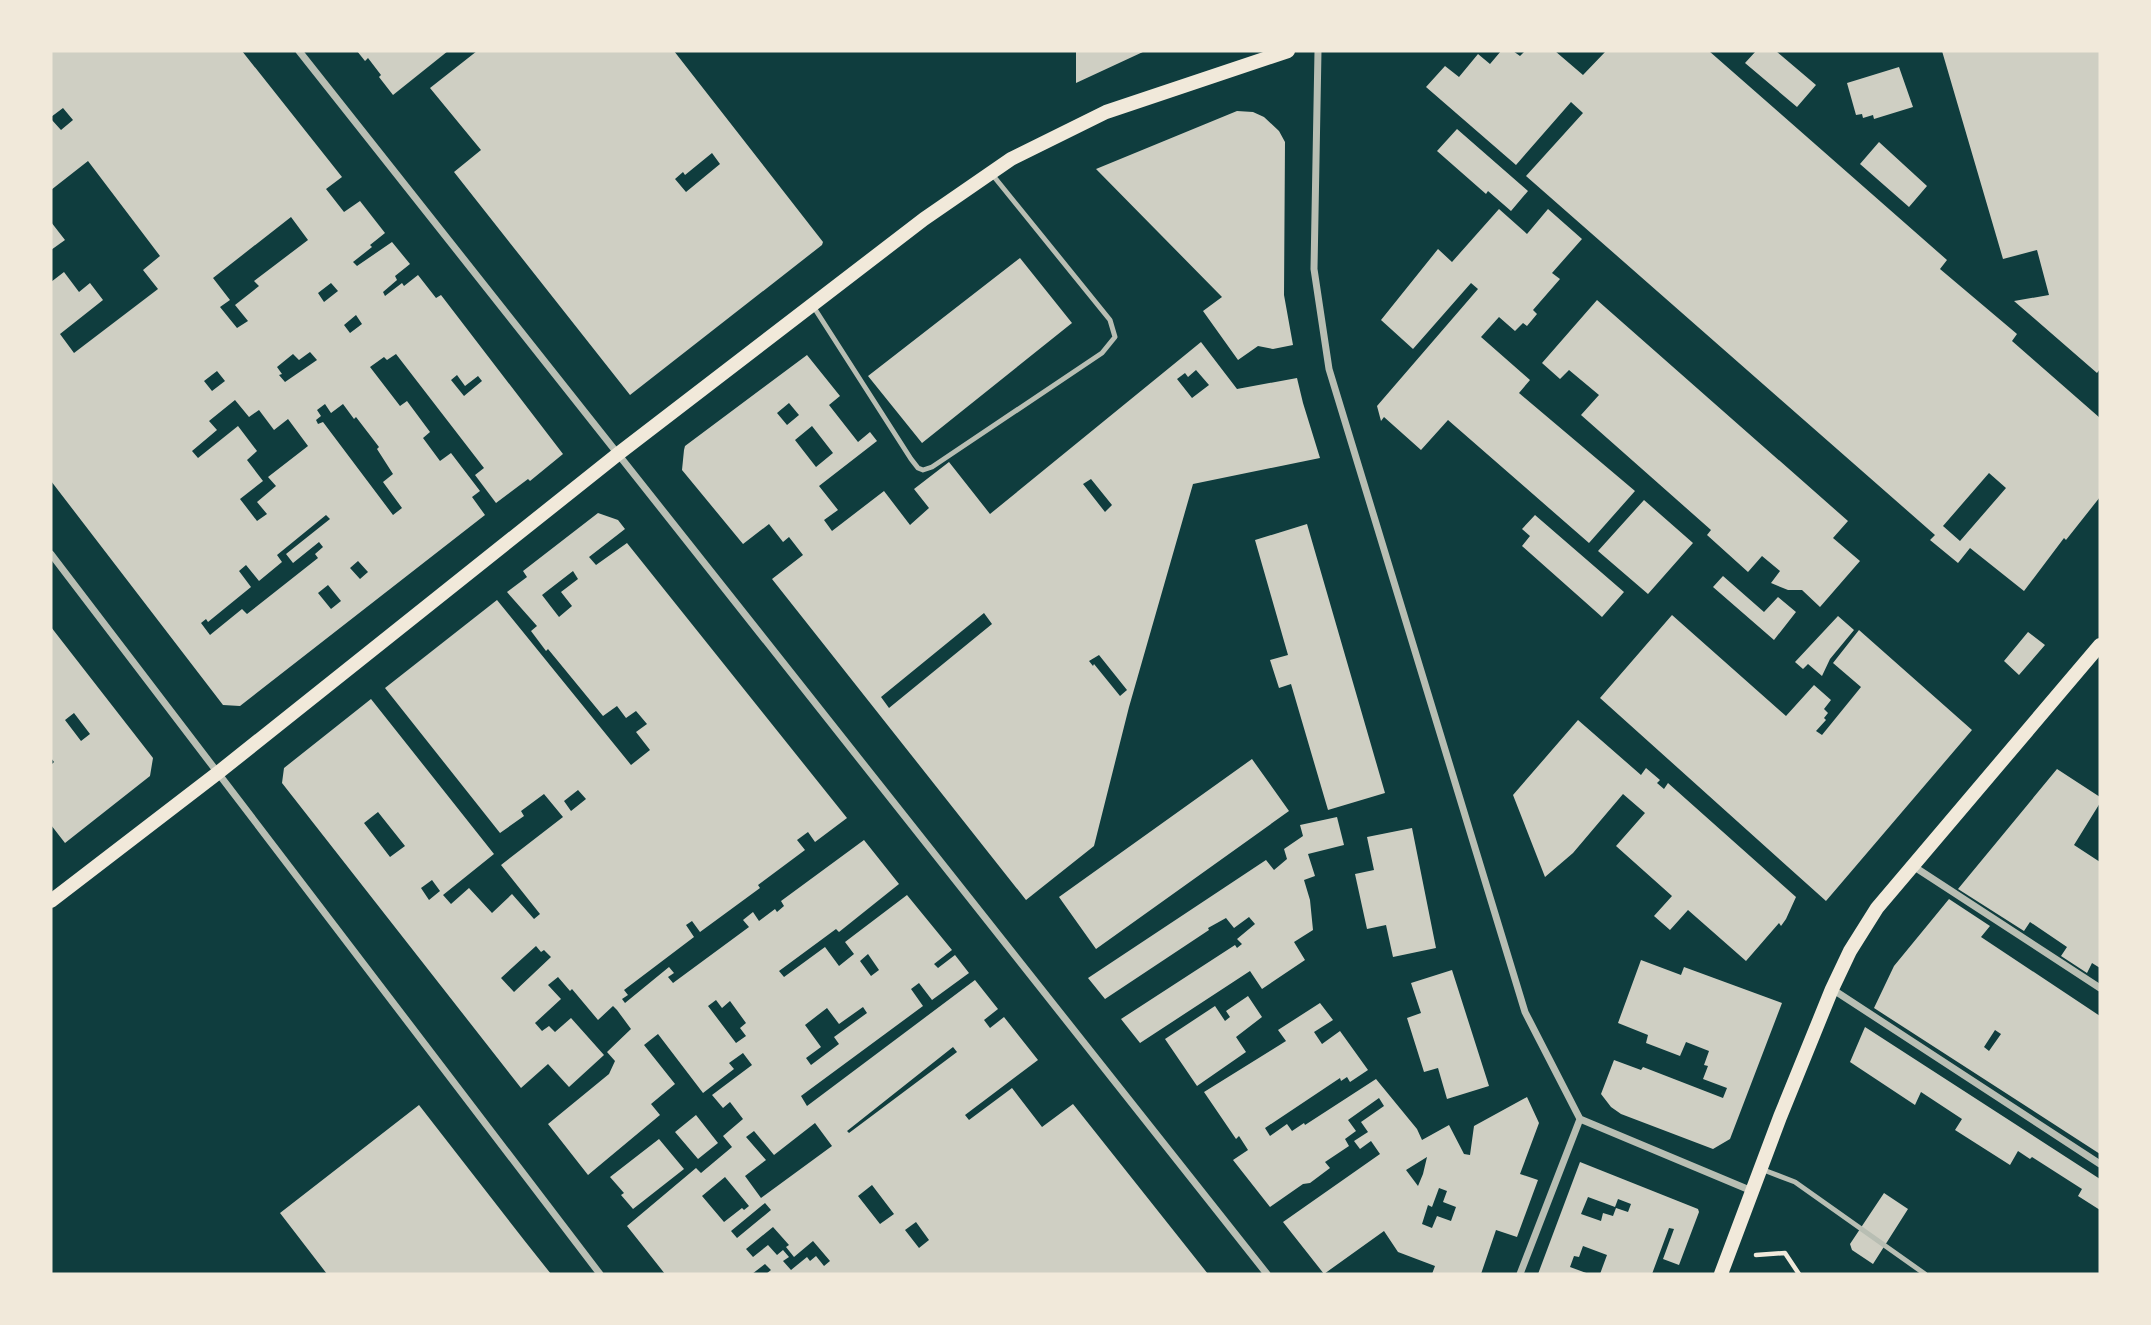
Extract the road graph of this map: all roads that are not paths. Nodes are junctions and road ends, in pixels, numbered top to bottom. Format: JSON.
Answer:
{"nodes":[{"id":1,"x":299,"y":51,"type":"edge"},
{"id":2,"x":1288,"y":51,"type":"edge"},
{"id":3,"x":1318,"y":51,"type":"edge"},
{"id":4,"x":991,"y":173,"type":"junction"},
{"id":5,"x":813,"y":306,"type":"junction"},
{"id":6,"x":618,"y":454,"type":"junction"},
{"id":7,"x":51,"y":554,"type":"edge"},
{"id":8,"x":2100,"y":645,"type":"edge"},
{"id":9,"x":219,"y":772,"type":"junction"},
{"id":10,"x":1913,"y":866,"type":"junction"},
{"id":11,"x":51,"y":901,"type":"edge"},
{"id":12,"x":2100,"y":988,"type":"edge"},
{"id":13,"x":1832,"y":989,"type":"junction"},
{"id":14,"x":1580,"y":1119,"type":"junction"},
{"id":15,"x":2100,"y":1164,"type":"edge"},
{"id":16,"x":1760,"y":1168,"type":"junction"},
{"id":17,"x":1752,"y":1191,"type":"junction"},
{"id":18,"x":600,"y":1274,"type":"edge"},
{"id":19,"x":1267,"y":1274,"type":"edge"},
{"id":20,"x":1520,"y":1274,"type":"edge"},
{"id":21,"x":1721,"y":1274,"type":"edge"},
{"id":22,"x":1925,"y":1274,"type":"edge"}],
"edges":[{"from":1,"to":6,"type":"street"},
{"from":2,"to":4,"type":"main road"},
{"from":3,"to":14,"type":"street"},
{"from":4,"to":5,"type":"main road"},
{"from":4,"to":5,"type":"lane"},
{"from":5,"to":6,"type":"main road"},
{"from":6,"to":9,"type":"main road"},
{"from":6,"to":19,"type":"street"},
{"from":7,"to":9,"type":"street"},
{"from":8,"to":10,"type":"main road"},
{"from":9,"to":11,"type":"main road"},
{"from":9,"to":18,"type":"street"},
{"from":10,"to":12,"type":"street"},
{"from":10,"to":13,"type":"main road"},
{"from":13,"to":15,"type":"street"},
{"from":13,"to":16,"type":"main road"},
{"from":14,"to":17,"type":"street"},
{"from":14,"to":20,"type":"street"},
{"from":16,"to":17,"type":"main road"},
{"from":16,"to":22,"type":"lane"},
{"from":17,"to":21,"type":"main road"}]}
